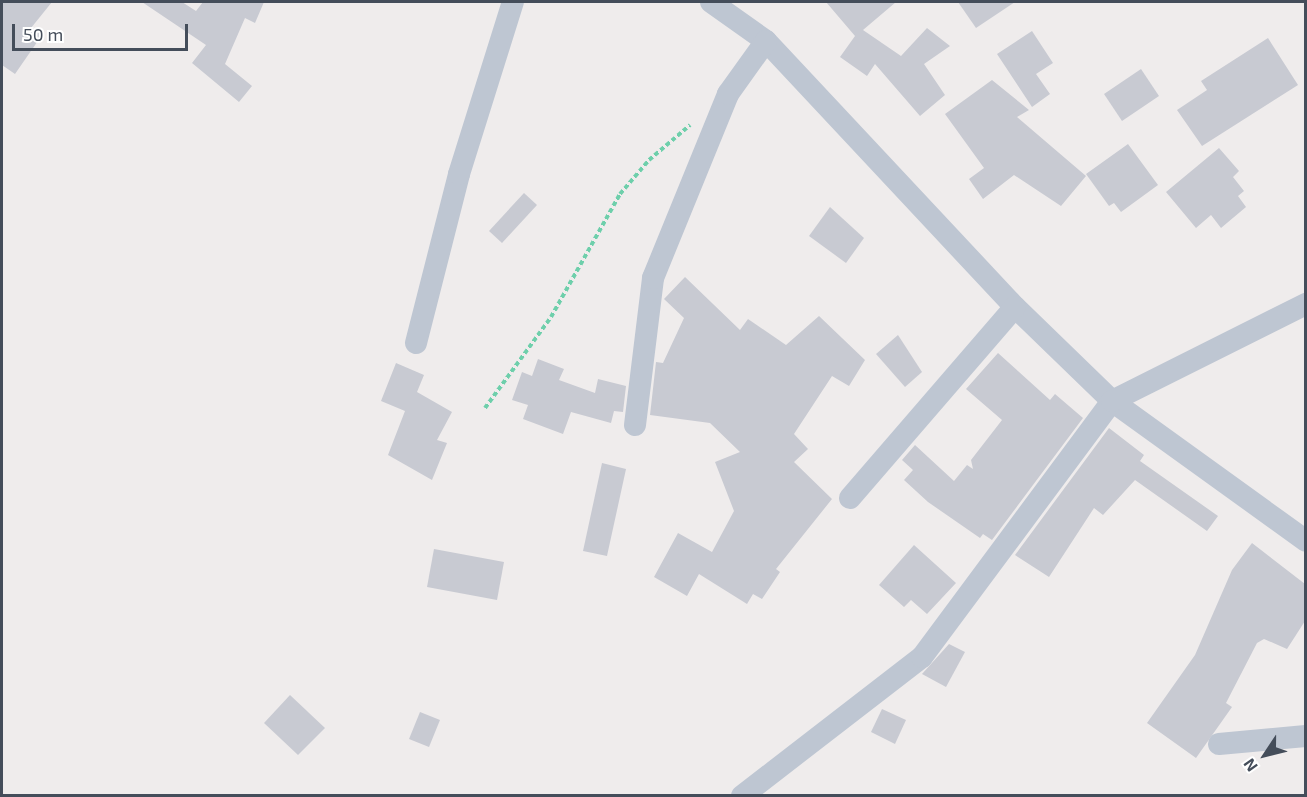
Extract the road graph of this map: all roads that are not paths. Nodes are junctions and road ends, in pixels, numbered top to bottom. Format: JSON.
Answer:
{"nodes":[{"id":1,"x":513,"y":2,"type":"edge"},
{"id":2,"x":711,"y":2,"type":"edge"},
{"id":3,"x":766,"y":40,"type":"junction"},
{"id":4,"x":1305,"y":304,"type":"edge"},
{"id":5,"x":1015,"y":307,"type":"junction"},
{"id":6,"x":416,"y":343,"type":"dead end"},
{"id":7,"x":1112,"y":400,"type":"junction"},
{"id":8,"x":634,"y":425,"type":"dead end"},
{"id":9,"x":850,"y":498,"type":"dead end"},
{"id":10,"x":1305,"y":541,"type":"edge"},
{"id":11,"x":1305,"y":736,"type":"edge"},
{"id":12,"x":1219,"y":744,"type":"dead end"},
{"id":13,"x":742,"y":795,"type":"edge"}],
"edges":[{"from":1,"to":6,"type":"street"},
{"from":2,"to":3,"type":"street"},
{"from":3,"to":5,"type":"street"},
{"from":3,"to":8,"type":"street"},
{"from":4,"to":7,"type":"street"},
{"from":5,"to":7,"type":"street"},
{"from":5,"to":9,"type":"street"},
{"from":7,"to":10,"type":"street"},
{"from":7,"to":13,"type":"street"},
{"from":11,"to":12,"type":"street"}]}
